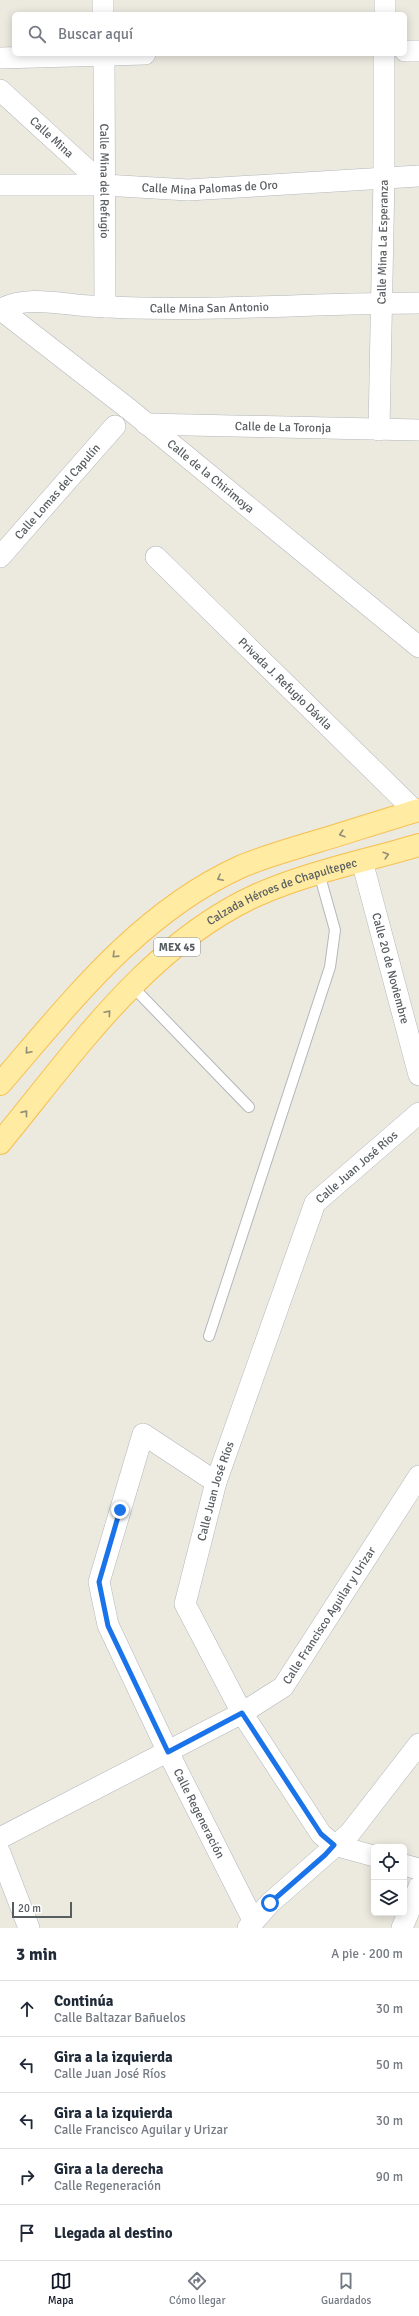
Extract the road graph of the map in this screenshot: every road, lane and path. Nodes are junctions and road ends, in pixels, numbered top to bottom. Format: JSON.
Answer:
{"nodes":[{"id":1,"x":103,"y":0,"type":"edge"},
{"id":2,"x":385,"y":0,"type":"edge"},
{"id":3,"x":103,"y":12,"type":"edge"},
{"id":4,"x":385,"y":12,"type":"edge"},
{"id":5,"x":407,"y":51,"type":"edge"},
{"id":6,"x":419,"y":51,"type":"edge"},
{"id":7,"x":52,"y":56,"type":"edge"},
{"id":8,"x":104,"y":56,"type":"edge"},
{"id":9,"x":384,"y":56,"type":"edge"},
{"id":10,"x":0,"y":58,"type":"edge"},
{"id":11,"x":0,"y":90,"type":"edge"},
{"id":12,"x":419,"y":176,"type":"edge"},
{"id":13,"x":384,"y":177,"type":"junction"},
{"id":14,"x":0,"y":185,"type":"edge"},
{"id":15,"x":104,"y":185,"type":"junction"},
{"id":16,"x":419,"y":302,"type":"edge"},
{"id":17,"x":381,"y":303,"type":"junction"},
{"id":18,"x":105,"y":307,"type":"junction"},
{"id":19,"x":0,"y":310,"type":"edge"},
{"id":20,"x":146,"y":424,"type":"junction"},
{"id":21,"x":115,"y":426,"type":"dead end"},
{"id":22,"x":379,"y":430,"type":"junction"},
{"id":23,"x":419,"y":430,"type":"edge"},
{"id":24,"x":0,"y":557,"type":"edge"},
{"id":25,"x":156,"y":557,"type":"dead end"},
{"id":26,"x":419,"y":647,"type":"edge"},
{"id":27,"x":417,"y":811,"type":"edge"},
{"id":28,"x":419,"y":845,"type":"edge"},
{"id":29,"x":362,"y":862,"type":"junction"},
{"id":30,"x":319,"y":873,"type":"junction"},
{"id":31,"x":132,"y":986,"type":"junction"},
{"id":32,"x":419,"y":1075,"type":"edge"},
{"id":33,"x":0,"y":1084,"type":"edge"},
{"id":34,"x":249,"y":1107,"type":"dead end"},
{"id":35,"x":419,"y":1113,"type":"edge"},
{"id":36,"x":0,"y":1143,"type":"edge"},
{"id":37,"x":208,"y":1336,"type":"dead end"},
{"id":38,"x":419,"y":1476,"type":"edge"},
{"id":39,"x":216,"y":1482,"type":"junction"},
{"id":40,"x":242,"y":1713,"type":"junction"},
{"id":41,"x":419,"y":1744,"type":"edge"},
{"id":42,"x":168,"y":1752,"type":"junction"},
{"id":43,"x":0,"y":1838,"type":"edge"},
{"id":44,"x":334,"y":1845,"type":"junction"},
{"id":45,"x":0,"y":1853,"type":"edge"},
{"id":46,"x":371,"y":1855,"type":"edge"},
{"id":47,"x":407,"y":1866,"type":"edge"},
{"id":48,"x":419,"y":1869,"type":"edge"},
{"id":49,"x":419,"y":1887,"type":"edge"},
{"id":50,"x":251,"y":1924,"type":"edge"},
{"id":51,"x":29,"y":1928,"type":"edge"},
{"id":52,"x":402,"y":1928,"type":"edge"}],
"edges":[{"from":1,"to":3,"type":"street"},
{"from":2,"to":4,"type":"street"},
{"from":5,"to":6,"type":"street"},
{"from":7,"to":10,"type":"street"},
{"from":8,"to":15,"type":"street","name":"Calle Mina del Refugio"},
{"from":9,"to":13,"type":"street","name":"Calle Mina La Esperanza"},
{"from":11,"to":15,"type":"street","name":"Calle Mina"},
{"from":12,"to":13,"type":"street","name":"Calle Mina Palomas de Oro"},
{"from":13,"to":15,"type":"street","name":"Calle Mina Palomas de Oro"},
{"from":13,"to":17,"type":"street","name":"Calle Mina La Esperanza"},
{"from":14,"to":15,"type":"street","name":"Calle Mina Palomas de Oro"},
{"from":15,"to":18,"type":"street","name":"Calle Mina del Refugio"},
{"from":16,"to":17,"type":"street","name":"Calle Mina San Antonio"},
{"from":17,"to":18,"type":"street","name":"Calle Mina San Antonio"},
{"from":17,"to":22,"type":"street","name":"Calle Mina La Esperanza"},
{"from":18,"to":19,"type":"street","name":"Calle Mina San Antonio"},
{"from":19,"to":20,"type":"street","name":"Calle de la Chirimoya"},
{"from":20,"to":22,"type":"street","name":"Calle de La Toronja"},
{"from":20,"to":26,"type":"street","name":"Calle de la Chirimoya"},
{"from":21,"to":24,"type":"street","name":"Calle Lomas del Capulín"},
{"from":22,"to":23,"type":"street","name":"Calle de La Toronja"},
{"from":25,"to":27,"type":"street","name":"Privada J. Refugio Dávila"},
{"from":27,"to":33,"type":"main road","number":"MEX 45","one_way":true},
{"from":29,"to":28,"type":"main road","name":"Calzada Héroes de Chapultepec","number":"MEX 45","one_way":true},
{"from":29,"to":30,"type":"main road","name":"Calzada Héroes de Chapultepec","number":"MEX 45"},
{"from":29,"to":32,"type":"street","name":"Calle 20 de Noviembre"},
{"from":30,"to":31,"type":"main road","name":"Calzada Héroes de Chapultepec","number":"MEX 45"},
{"from":30,"to":37,"type":"lane"},
{"from":31,"to":34,"type":"lane"},
{"from":36,"to":31,"type":"main road","name":"Calzada Héroes de Chapultepec","number":"MEX 45","one_way":true},
{"from":35,"to":39,"type":"street","name":"Calle Juan José Ríos"},
{"from":38,"to":40,"type":"street","name":"Calle Francisco Aguilar y Urizar"},
{"from":39,"to":40,"type":"street","name":"Calle Juan José Ríos"},
{"from":39,"to":42,"type":"street","name":"Calle Regeneración"},
{"from":40,"to":42,"type":"street","name":"Calle Francisco Aguilar y Urizar"},
{"from":40,"to":44,"type":"street","name":"Calle Juan José Ríos"},
{"from":41,"to":44,"type":"street"},
{"from":42,"to":43,"type":"street","name":"Calle Francisco Aguilar y Urizar"},
{"from":42,"to":50,"type":"street","name":"Calle Regeneración"},
{"from":44,"to":46,"type":"street","name":"Calle Juan José Ríos"},
{"from":44,"to":50,"type":"street"},
{"from":45,"to":51,"type":"street"},
{"from":47,"to":48,"type":"street"},
{"from":49,"to":52,"type":"street"}]}
